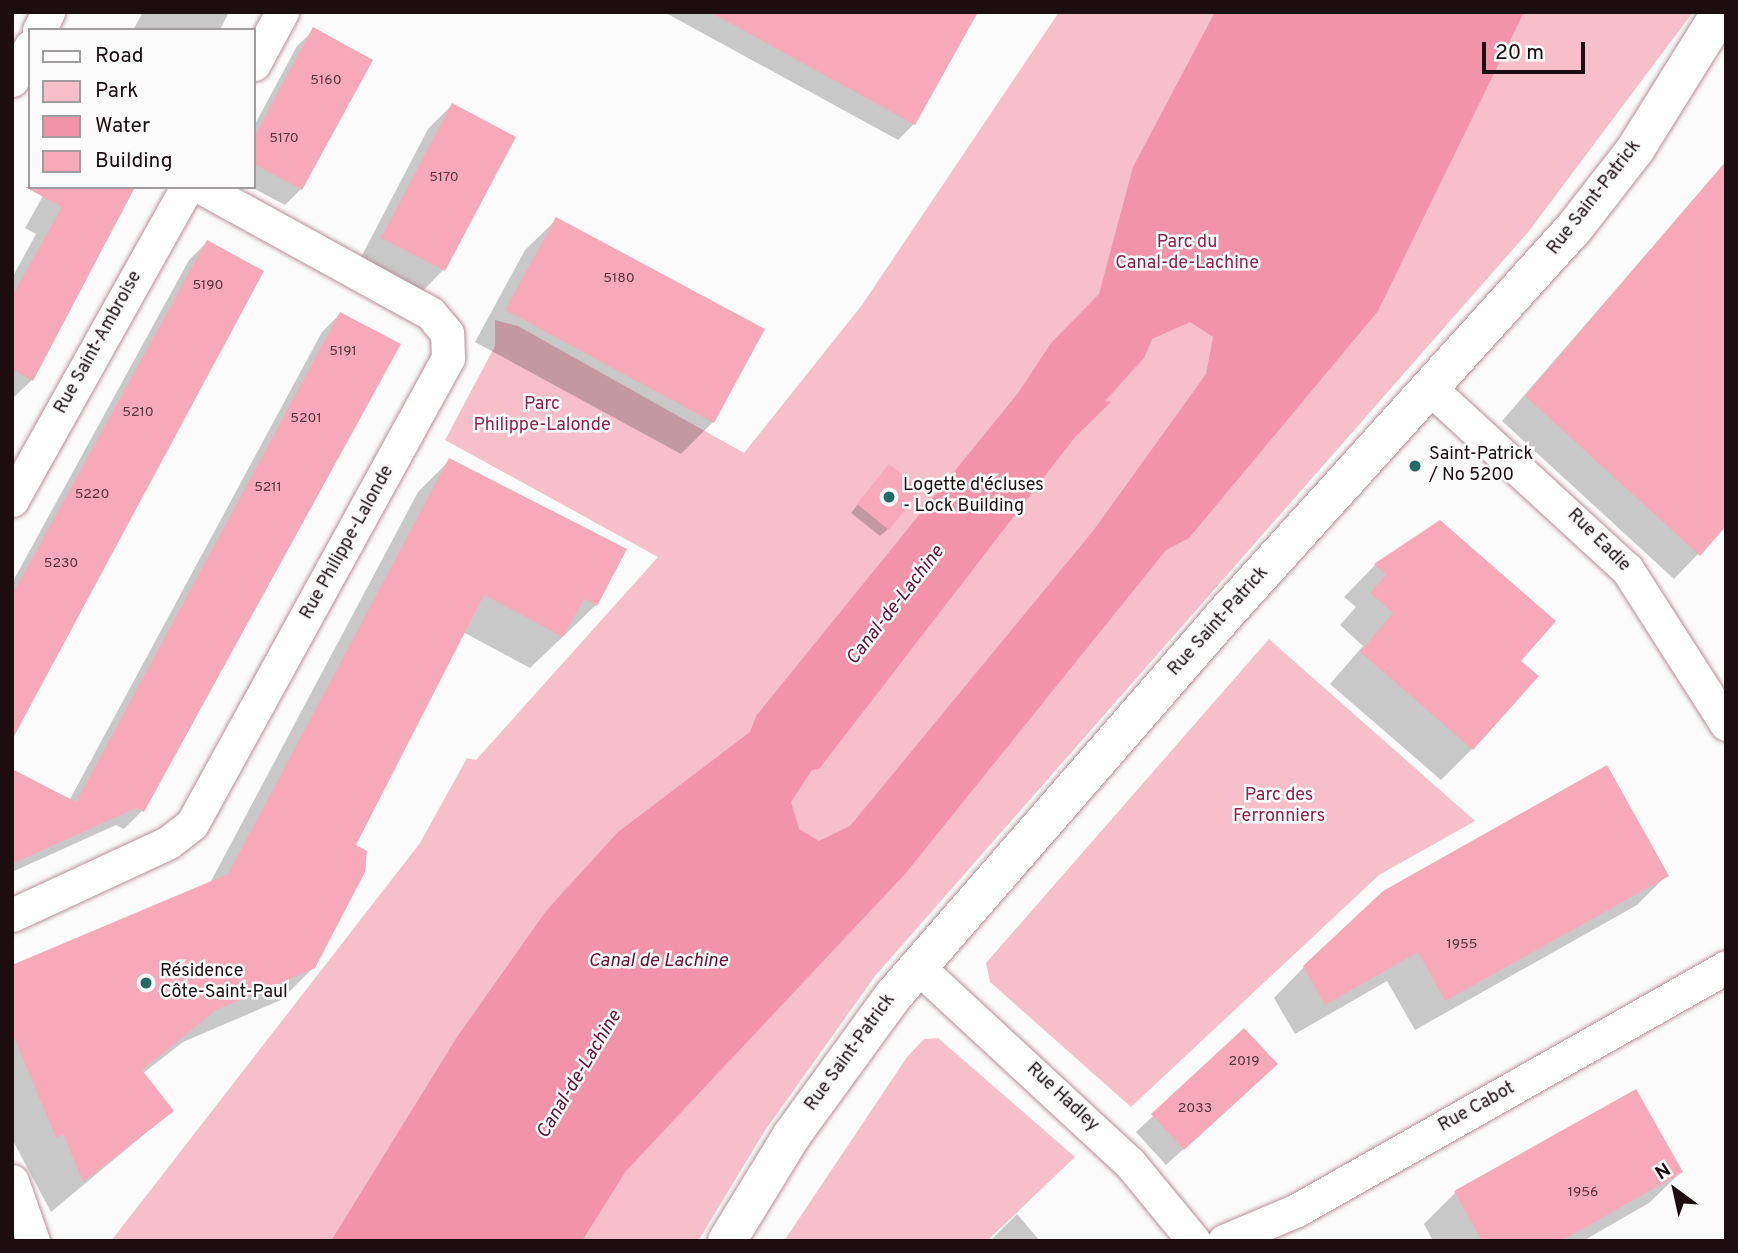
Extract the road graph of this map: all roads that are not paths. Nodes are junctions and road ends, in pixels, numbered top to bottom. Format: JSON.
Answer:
{"nodes":[{"id":1,"x":48,"y":12,"type":"edge"},
{"id":2,"x":282,"y":12,"type":"edge"},
{"id":3,"x":1721,"y":12,"type":"edge"},
{"id":4,"x":40,"y":28,"type":"edge"},
{"id":5,"x":28,"y":51,"type":"edge"},
{"id":6,"x":256,"y":60,"type":"edge"},
{"id":7,"x":12,"y":80,"type":"edge"},
{"id":8,"x":186,"y":189,"type":"edge"},
{"id":9,"x":205,"y":189,"type":"edge"},
{"id":10,"x":1432,"y":390,"type":"junction"},
{"id":11,"x":12,"y":499,"type":"edge"},
{"id":12,"x":1726,"y":724,"type":"edge"},
{"id":13,"x":12,"y":915,"type":"edge"},
{"id":14,"x":917,"y":966,"type":"junction"},
{"id":15,"x":1726,"y":967,"type":"edge"},
{"id":16,"x":12,"y":1181,"type":"edge"},
{"id":17,"x":33,"y":1241,"type":"edge"},
{"id":18,"x":727,"y":1241,"type":"edge"},
{"id":19,"x":1194,"y":1241,"type":"edge"},
{"id":20,"x":1224,"y":1241,"type":"edge"}],
"edges":[{"from":1,"to":4,"type":"street"},
{"from":2,"to":6,"type":"street"},
{"from":3,"to":10,"type":"main road","name":"Rue Saint-Patrick"},
{"from":5,"to":7,"type":"street"},
{"from":8,"to":11,"type":"street","name":"Rue Saint-Ambroise"},
{"from":9,"to":13,"type":"street","name":"Rue Philippe-Lalonde"},
{"from":10,"to":12,"type":"street","name":"Rue Eadie"},
{"from":10,"to":14,"type":"main road","name":"Rue Saint-Patrick"},
{"from":14,"to":18,"type":"main road","name":"Rue Saint-Patrick"},
{"from":14,"to":19,"type":"street","name":"Rue Hadley"},
{"from":15,"to":20,"type":"street","name":"Rue Cabot"},
{"from":16,"to":17,"type":"street"}]}
